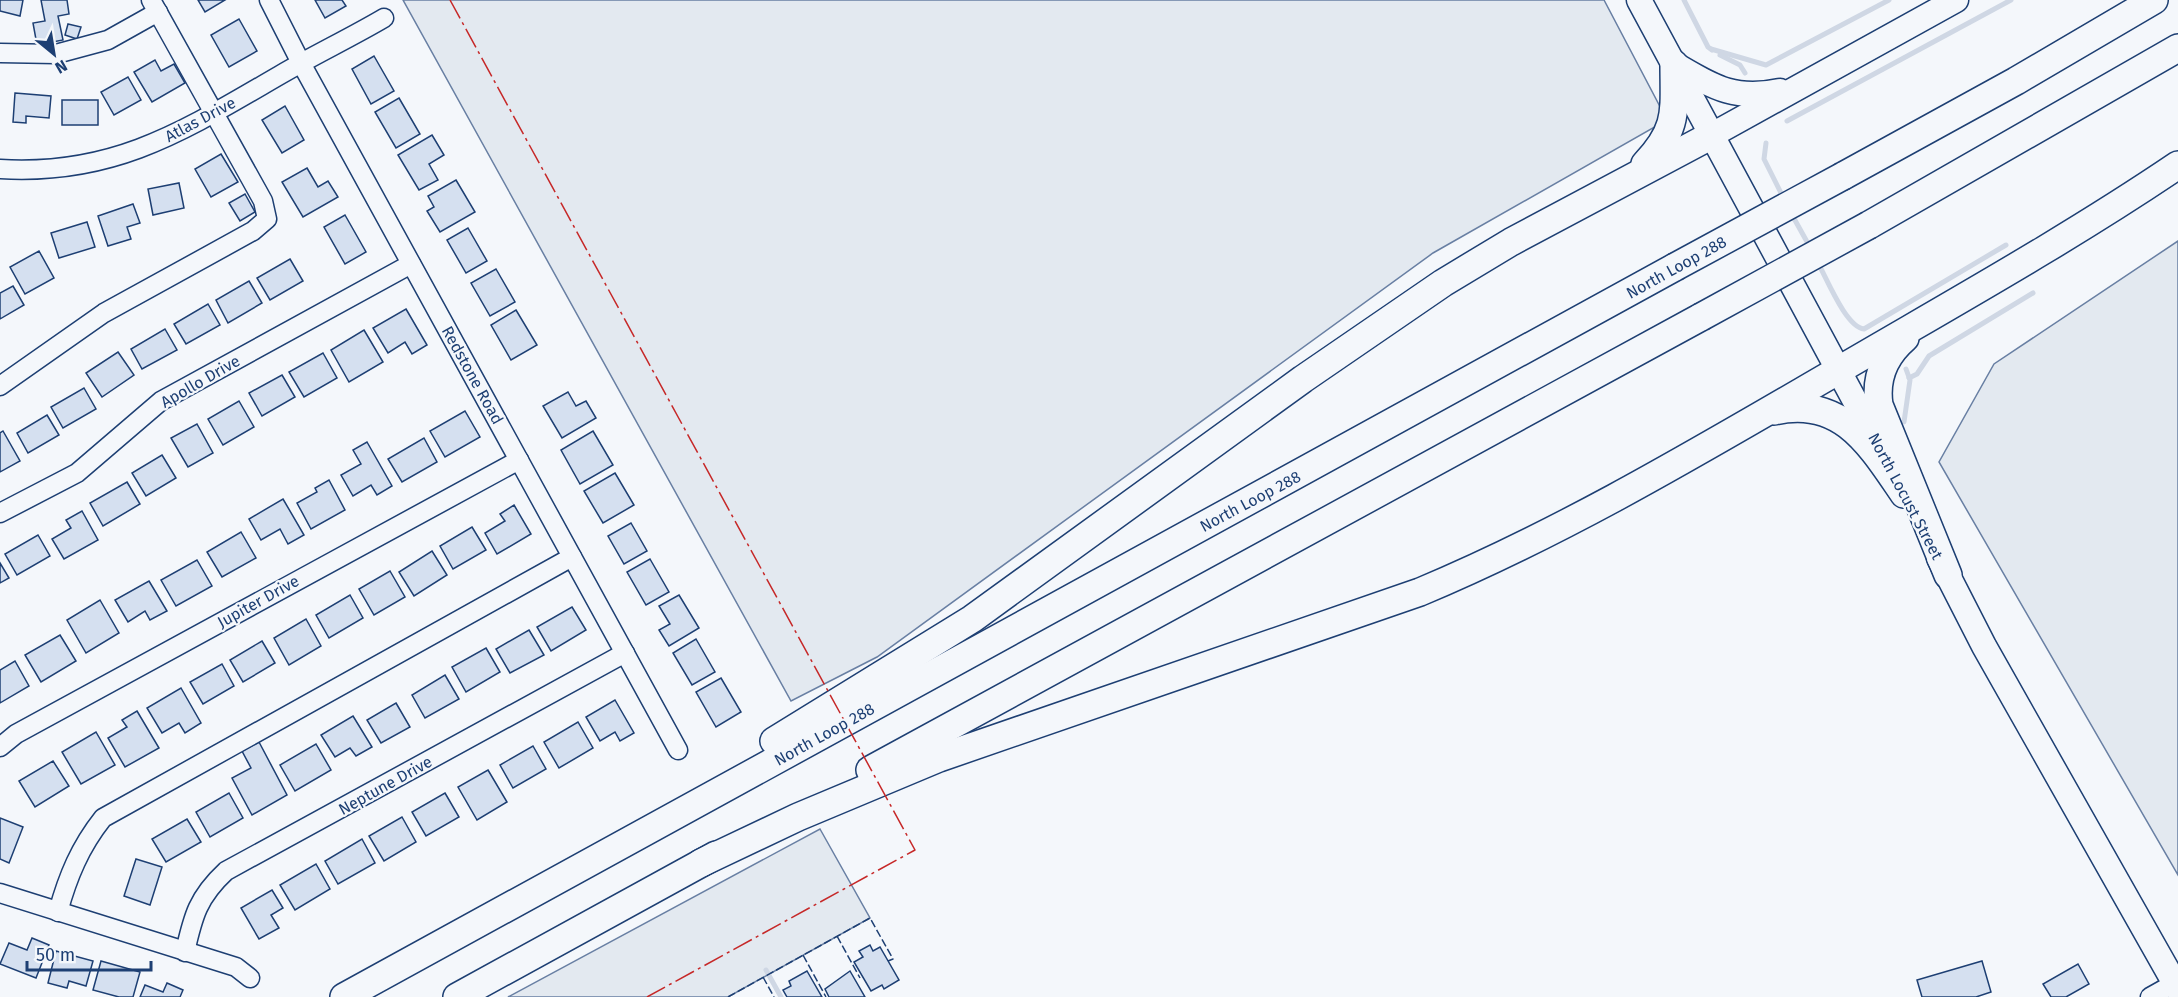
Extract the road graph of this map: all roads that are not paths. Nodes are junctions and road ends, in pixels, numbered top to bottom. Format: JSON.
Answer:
{"nodes":[{"id":1,"x":269,"y":0,"type":"edge"},
{"id":2,"x":1639,"y":0,"type":"edge"},
{"id":3,"x":1956,"y":0,"type":"edge"},
{"id":4,"x":2154,"y":0,"type":"edge"},
{"id":5,"x":154,"y":6,"type":"edge"},
{"id":6,"x":384,"y":18,"type":"dead end"},
{"id":7,"x":2178,"y":48,"type":"edge"},
{"id":8,"x":0,"y":53,"type":"edge"},
{"id":9,"x":301,"y":63,"type":"junction"},
{"id":10,"x":1674,"y":64,"type":"junction"},
{"id":11,"x":1800,"y":87,"type":"junction"},
{"id":12,"x":214,"y":113,"type":"junction"},
{"id":13,"x":1712,"y":135,"type":"junction"},
{"id":14,"x":2178,"y":165,"type":"edge"},
{"id":15,"x":0,"y":170,"type":"edge"},
{"id":16,"x":1634,"y":177,"type":"junction"},
{"id":17,"x":411,"y":264,"type":"junction"},
{"id":18,"x":1944,"y":308,"type":"junction"},
{"id":19,"x":1838,"y":370,"type":"junction"},
{"id":20,"x":0,"y":386,"type":"edge"},
{"id":21,"x":1764,"y":414,"type":"junction"},
{"id":22,"x":519,"y":460,"type":"junction"},
{"id":23,"x":1904,"y":494,"type":"junction"},
{"id":24,"x":0,"y":513,"type":"edge"},
{"id":25,"x":572,"y":557,"type":"junction"},
{"id":26,"x":1948,"y":575,"type":"junction"},
{"id":27,"x":625,"y":653,"type":"junction"},
{"id":28,"x":0,"y":747,"type":"edge"},
{"id":29,"x":678,"y":750,"type":"dead end"},
{"id":30,"x":700,"y":863,"type":"junction"},
{"id":31,"x":0,"y":893,"type":"edge"},
{"id":32,"x":504,"y":910,"type":"junction"},
{"id":33,"x":58,"y":912,"type":"junction"},
{"id":34,"x":185,"y":952,"type":"junction"},
{"id":35,"x":250,"y":978,"type":"dead end"},
{"id":36,"x":2176,"y":986,"type":"edge"},
{"id":37,"x":345,"y":997,"type":"edge"},
{"id":38,"x":458,"y":997,"type":"edge"},
{"id":39,"x":2150,"y":997,"type":"edge"}],
"edges":[{"from":1,"to":9,"type":"street","name":"Redstone Road"},
{"from":2,"to":10,"type":"main road","name":"North Locust Street"},
{"from":3,"to":11,"type":"main road"},
{"from":4,"to":32,"type":"highway","name":"North Loop 288","bridge":true},
{"from":5,"to":8,"type":"street"},
{"from":5,"to":12,"type":"street"},
{"from":6,"to":9,"type":"street","name":"Atlas Drive"},
{"from":7,"to":30,"type":"highway","bridge":true},
{"from":9,"to":12,"type":"street","name":"Atlas Drive"},
{"from":9,"to":17,"type":"street","name":"Redstone Road"},
{"from":10,"to":11,"type":"main road"},
{"from":10,"to":13,"type":"main road","name":"North Locust Street"},
{"from":10,"to":16,"type":"highway"},
{"from":11,"to":13,"type":"main road"},
{"from":12,"to":15,"type":"street","name":"Atlas Drive"},
{"from":12,"to":20,"type":"street"},
{"from":13,"to":16,"type":"highway"},
{"from":13,"to":19,"type":"main road","name":"North Locust Street"},
{"from":14,"to":18,"type":"highway"},
{"from":16,"to":32,"type":"highway"},
{"from":17,"to":22,"type":"street","name":"Redstone Road"},
{"from":17,"to":24,"type":"street","name":"Apollo Drive"},
{"from":18,"to":19,"type":"highway"},
{"from":18,"to":26,"type":"highway"},
{"from":19,"to":21,"type":"highway"},
{"from":19,"to":23,"type":"main road","name":"North Locust Street"},
{"from":21,"to":23,"type":"highway"},
{"from":21,"to":30,"type":"highway"},
{"from":22,"to":25,"type":"street","name":"Redstone Road"},
{"from":22,"to":28,"type":"street","name":"Jupiter Drive"},
{"from":23,"to":26,"type":"main road","name":"North Locust Street"},
{"from":25,"to":27,"type":"street","name":"Redstone Road"},
{"from":25,"to":33,"type":"street"},
{"from":26,"to":36,"type":"main road","name":"North Locust Street"},
{"from":27,"to":29,"type":"street","name":"Redstone Road"},
{"from":27,"to":34,"type":"street","name":"Neptune Drive"},
{"from":30,"to":38,"type":"highway"},
{"from":31,"to":33,"type":"street"},
{"from":32,"to":37,"type":"highway","name":"North Loop 288"},
{"from":33,"to":34,"type":"street"},
{"from":34,"to":35,"type":"street"},
{"from":36,"to":39,"type":"street"}]}
